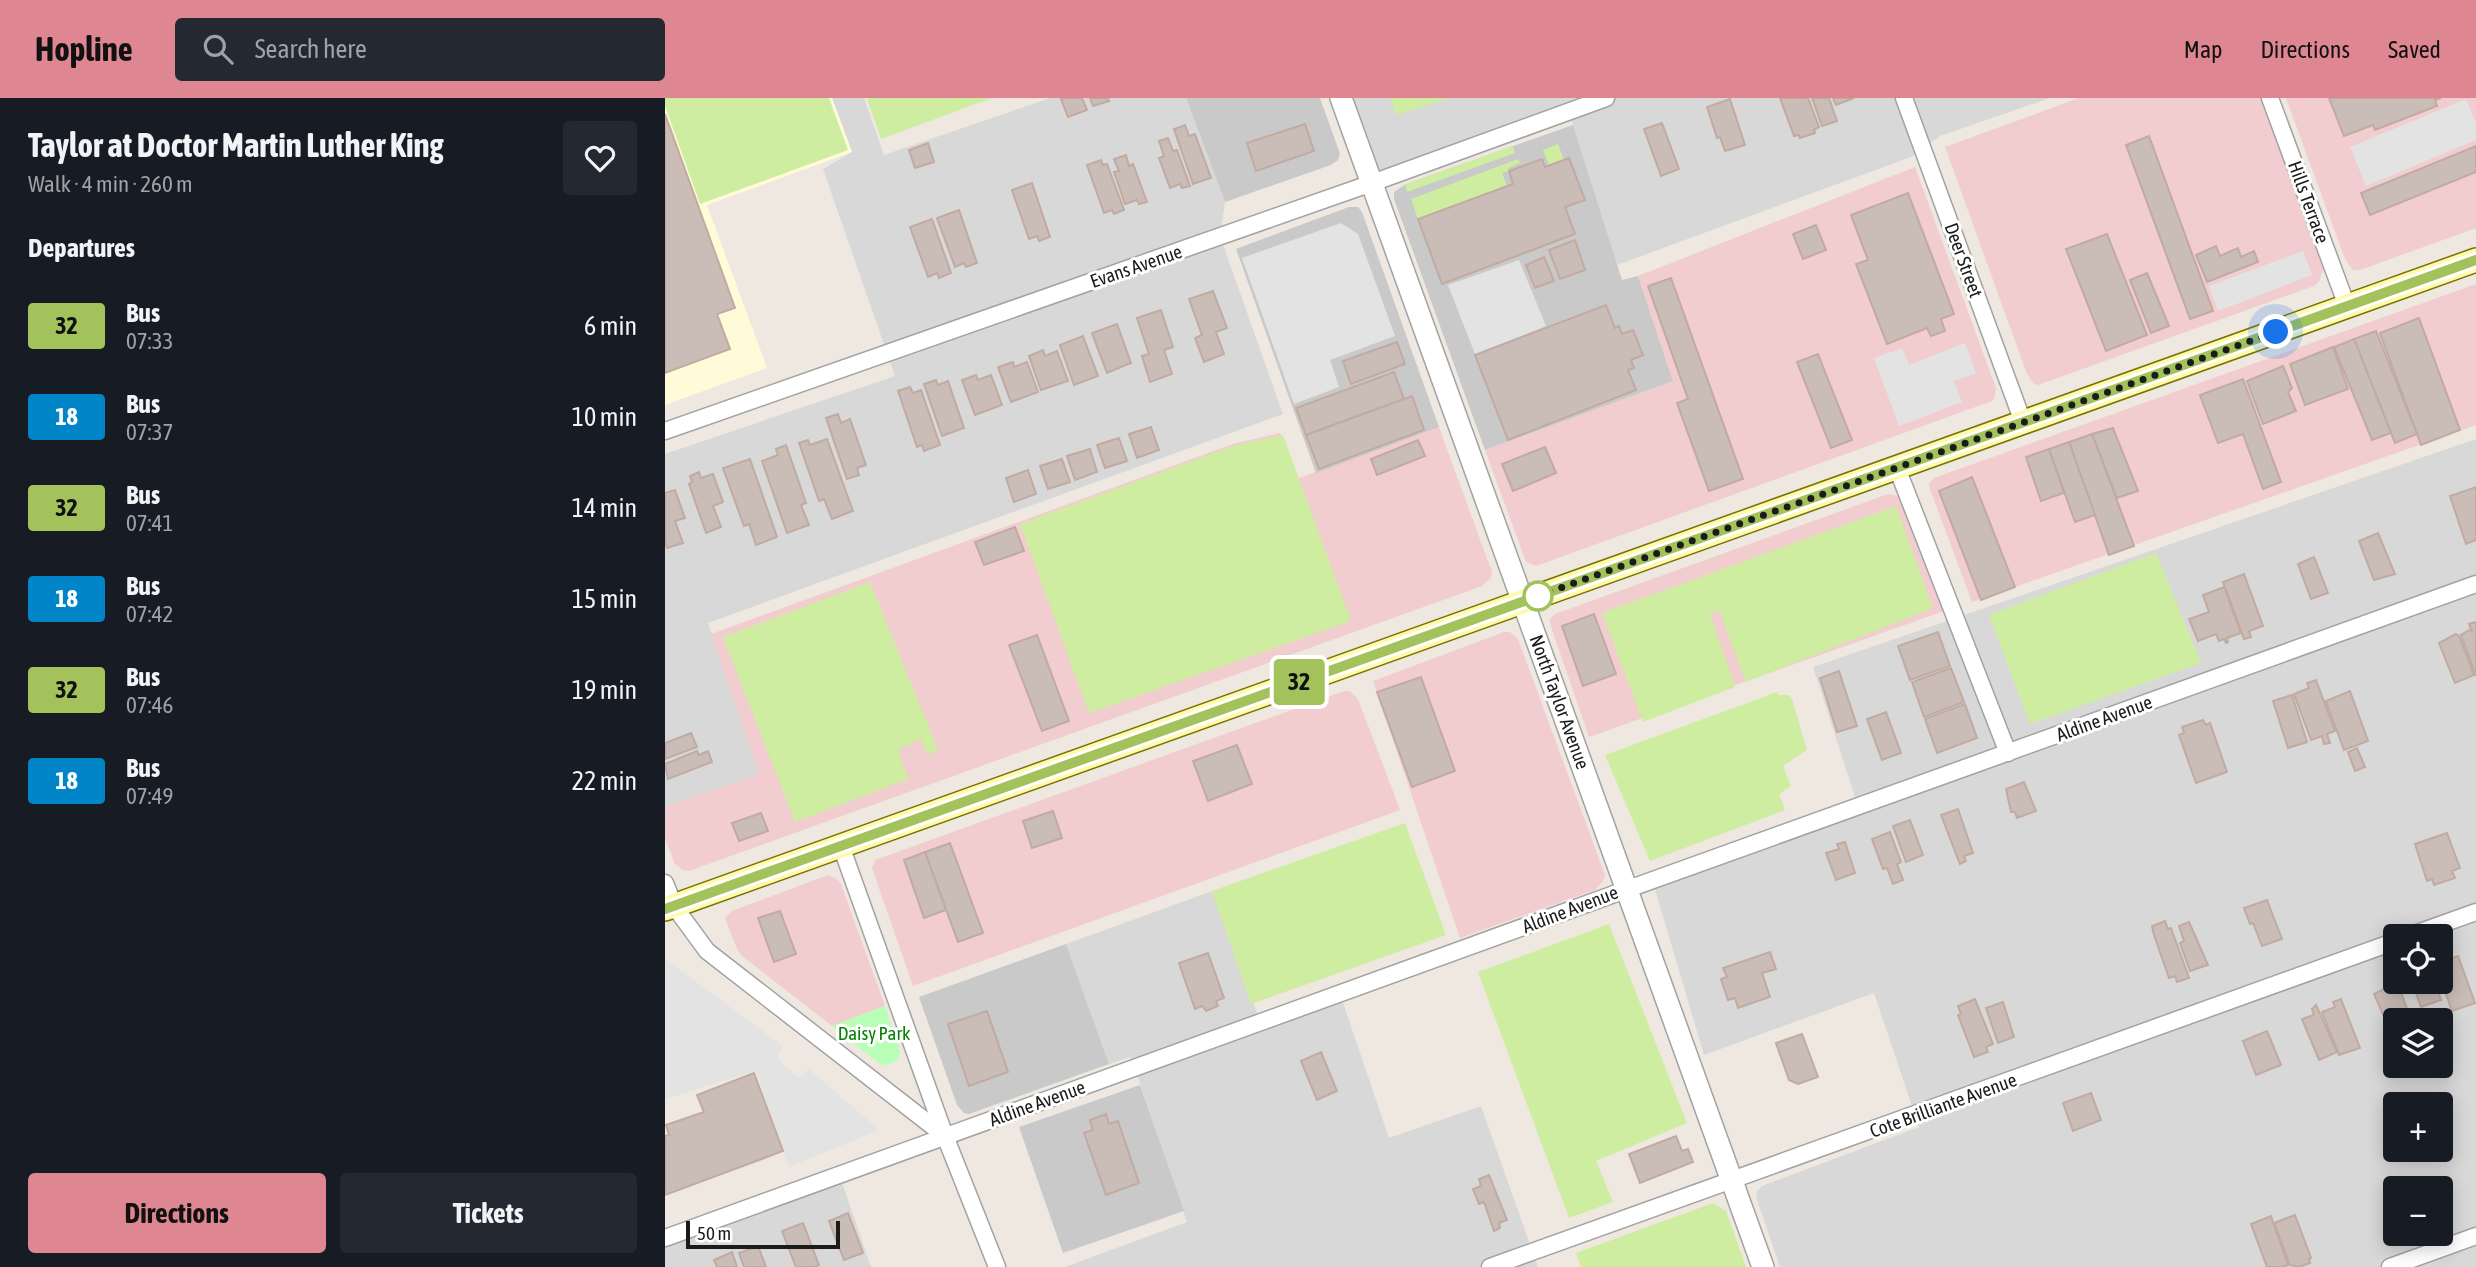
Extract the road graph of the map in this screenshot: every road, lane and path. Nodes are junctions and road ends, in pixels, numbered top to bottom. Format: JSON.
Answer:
{"nodes":[{"id":1,"x":1341,"y":98,"type":"edge"},
{"id":2,"x":1606,"y":98,"type":"edge"},
{"id":3,"x":1904,"y":98,"type":"edge"},
{"id":4,"x":2270,"y":98,"type":"edge"},
{"id":5,"x":1372,"y":183,"type":"junction"},
{"id":6,"x":2476,"y":260,"type":"edge"},
{"id":7,"x":2347,"y":306,"type":"junction"},
{"id":8,"x":2024,"y":422,"type":"junction"},
{"id":9,"x":665,"y":431,"type":"edge"},
{"id":10,"x":1897,"y":468,"type":"junction"},
{"id":11,"x":2476,"y":584,"type":"edge"},
{"id":12,"x":1523,"y":601,"type":"junction"},
{"id":13,"x":2008,"y":753,"type":"junction"},
{"id":14,"x":841,"y":846,"type":"junction"},
{"id":15,"x":665,"y":883,"type":"edge"},
{"id":16,"x":1627,"y":888,"type":"junction"},
{"id":17,"x":669,"y":908,"type":"edge"},
{"id":18,"x":2476,"y":912,"type":"edge"},
{"id":19,"x":2443,"y":924,"type":"edge"},
{"id":20,"x":2383,"y":946,"type":"edge"},
{"id":21,"x":945,"y":1136,"type":"junction"},
{"id":22,"x":1732,"y":1181,"type":"junction"},
{"id":23,"x":2476,"y":1236,"type":"edge"},
{"id":24,"x":665,"y":1238,"type":"edge"},
{"id":25,"x":997,"y":1267,"type":"edge"},
{"id":26,"x":1490,"y":1267,"type":"edge"},
{"id":27,"x":1763,"y":1267,"type":"edge"},
{"id":28,"x":2390,"y":1267,"type":"edge"}],
"edges":[{"from":1,"to":5,"type":"street","name":"North Taylor Avenue"},
{"from":2,"to":5,"type":"street","name":"Evans Avenue"},
{"from":3,"to":8,"type":"street","name":"Deer Street"},
{"from":4,"to":7,"type":"street","name":"Hills Terrace"},
{"from":5,"to":9,"type":"street","name":"Evans Avenue"},
{"from":5,"to":12,"type":"street","name":"North Taylor Avenue"},
{"from":6,"to":7,"type":"main road"},
{"from":7,"to":8,"type":"main road"},
{"from":8,"to":10,"type":"main road"},
{"from":10,"to":12,"type":"main road"},
{"from":10,"to":13,"type":"street"},
{"from":11,"to":13,"type":"street","name":"Aldine Avenue"},
{"from":12,"to":14,"type":"main road"},
{"from":12,"to":16,"type":"street","name":"North Taylor Avenue"},
{"from":13,"to":16,"type":"street","name":"Aldine Avenue"},
{"from":14,"to":17,"type":"main road"},
{"from":14,"to":21,"type":"street"},
{"from":15,"to":17,"type":"street"},
{"from":16,"to":21,"type":"street","name":"Aldine Avenue"},
{"from":16,"to":22,"type":"street","name":"North Taylor Avenue"},
{"from":17,"to":21,"type":"street"},
{"from":18,"to":19,"type":"street"},
{"from":20,"to":22,"type":"street","name":"Cote Brilliante Avenue"},
{"from":21,"to":24,"type":"street","name":"Aldine Avenue"},
{"from":21,"to":25,"type":"street"},
{"from":22,"to":26,"type":"street","name":"Cote Brilliante Avenue"},
{"from":22,"to":27,"type":"street","name":"North Taylor Avenue"},
{"from":23,"to":28,"type":"street"}]}
